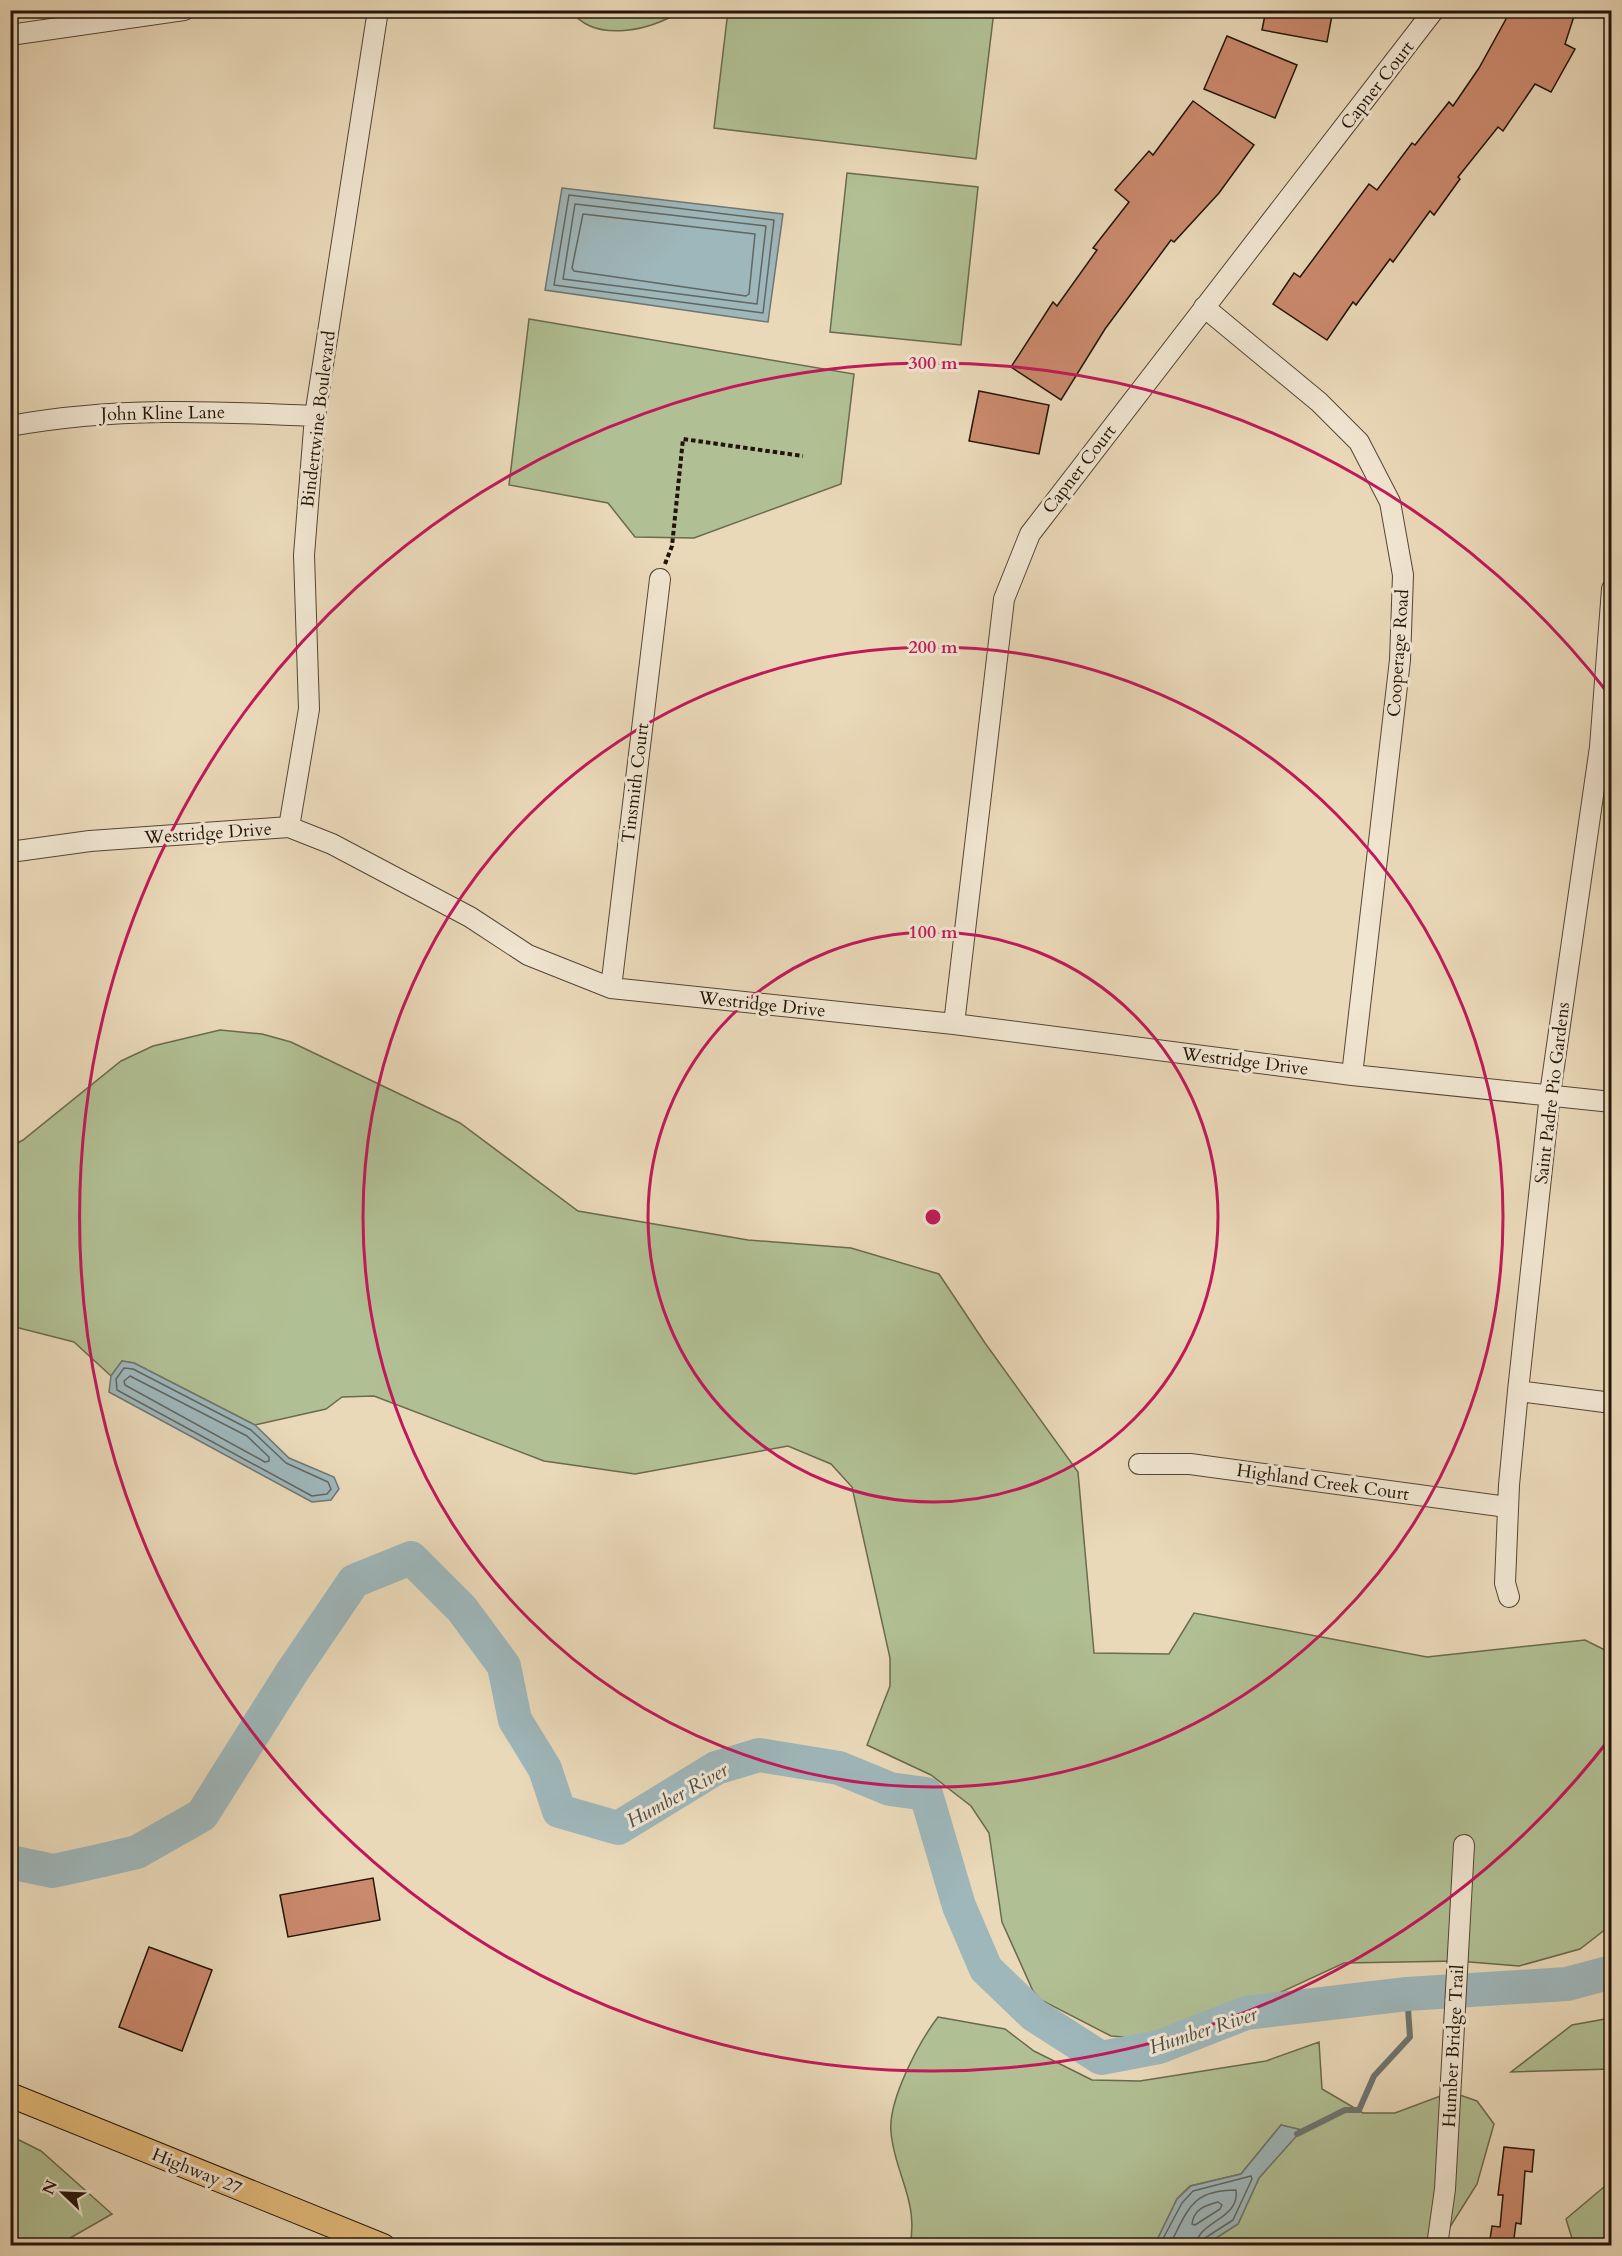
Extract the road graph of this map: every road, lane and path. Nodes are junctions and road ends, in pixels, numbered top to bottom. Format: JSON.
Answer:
{"nodes":[{"id":1,"x":184,"y":10,"type":"edge"},
{"id":2,"x":1434,"y":10,"type":"edge"},
{"id":3,"x":373,"y":11,"type":"edge"},
{"id":4,"x":10,"y":35,"type":"edge"},
{"id":5,"x":1204,"y":307,"type":"junction"},
{"id":6,"x":315,"y":416,"type":"junction"},
{"id":7,"x":10,"y":426,"type":"edge"},
{"id":8,"x":803,"y":456,"type":"dead end"},
{"id":9,"x":660,"y":579,"type":"joint"},
{"id":10,"x":1611,"y":589,"type":"edge"},
{"id":11,"x":1606,"y":748,"type":"edge"},
{"id":12,"x":289,"y":827,"type":"junction"},
{"id":13,"x":10,"y":852,"type":"edge"},
{"id":14,"x":610,"y":988,"type":"junction"},
{"id":15,"x":954,"y":1024,"type":"junction"},
{"id":16,"x":1352,"y":1075,"type":"junction"},
{"id":17,"x":1550,"y":1094,"type":"junction"},
{"id":18,"x":1611,"y":1102,"type":"edge"},
{"id":19,"x":1518,"y":1391,"type":"junction"},
{"id":20,"x":1611,"y":1403,"type":"edge"},
{"id":21,"x":1138,"y":1464,"type":"dead end"},
{"id":22,"x":1508,"y":1507,"type":"junction"},
{"id":23,"x":1509,"y":1597,"type":"dead end"},
{"id":24,"x":1464,"y":1845,"type":"dead end"},
{"id":25,"x":10,"y":2095,"type":"edge"},
{"id":26,"x":383,"y":2246,"type":"edge"},
{"id":27,"x":1437,"y":2246,"type":"edge"}],
"edges":[{"from":1,"to":4,"type":"street"},
{"from":2,"to":5,"type":"street","name":"Capner Court"},
{"from":3,"to":6,"type":"street","name":"Bindertwine Boulevard"},
{"from":5,"to":15,"type":"street","name":"Capner Court"},
{"from":5,"to":16,"type":"street","name":"Cooperage Road"},
{"from":6,"to":7,"type":"street","name":"John Kline Lane"},
{"from":6,"to":12,"type":"street","name":"Bindertwine Boulevard"},
{"from":8,"to":9,"type":"path"},
{"from":9,"to":14,"type":"street","name":"Tinsmith Court"},
{"from":10,"to":11,"type":"street","name":"Saint Padre Pio Gardens"},
{"from":11,"to":17,"type":"street","name":"Saint Padre Pio Gardens"},
{"from":12,"to":13,"type":"street","name":"Westridge Drive"},
{"from":12,"to":14,"type":"street","name":"Westridge Drive"},
{"from":14,"to":15,"type":"street","name":"Westridge Drive"},
{"from":15,"to":16,"type":"street","name":"Westridge Drive"},
{"from":16,"to":17,"type":"street","name":"Westridge Drive"},
{"from":17,"to":18,"type":"street","name":"Westridge Drive"},
{"from":17,"to":19,"type":"street","name":"Saint Padre Pio Gardens"},
{"from":19,"to":20,"type":"street"},
{"from":19,"to":22,"type":"street","name":"Saint Padre Pio Gardens"},
{"from":21,"to":22,"type":"street","name":"Highland Creek Court"},
{"from":22,"to":23,"type":"street","name":"Saint Padre Pio Gardens"},
{"from":24,"to":27,"type":"street","name":"Humber Bridge Trail"},
{"from":25,"to":26,"type":"main road","name":"Highway 27"}]}
